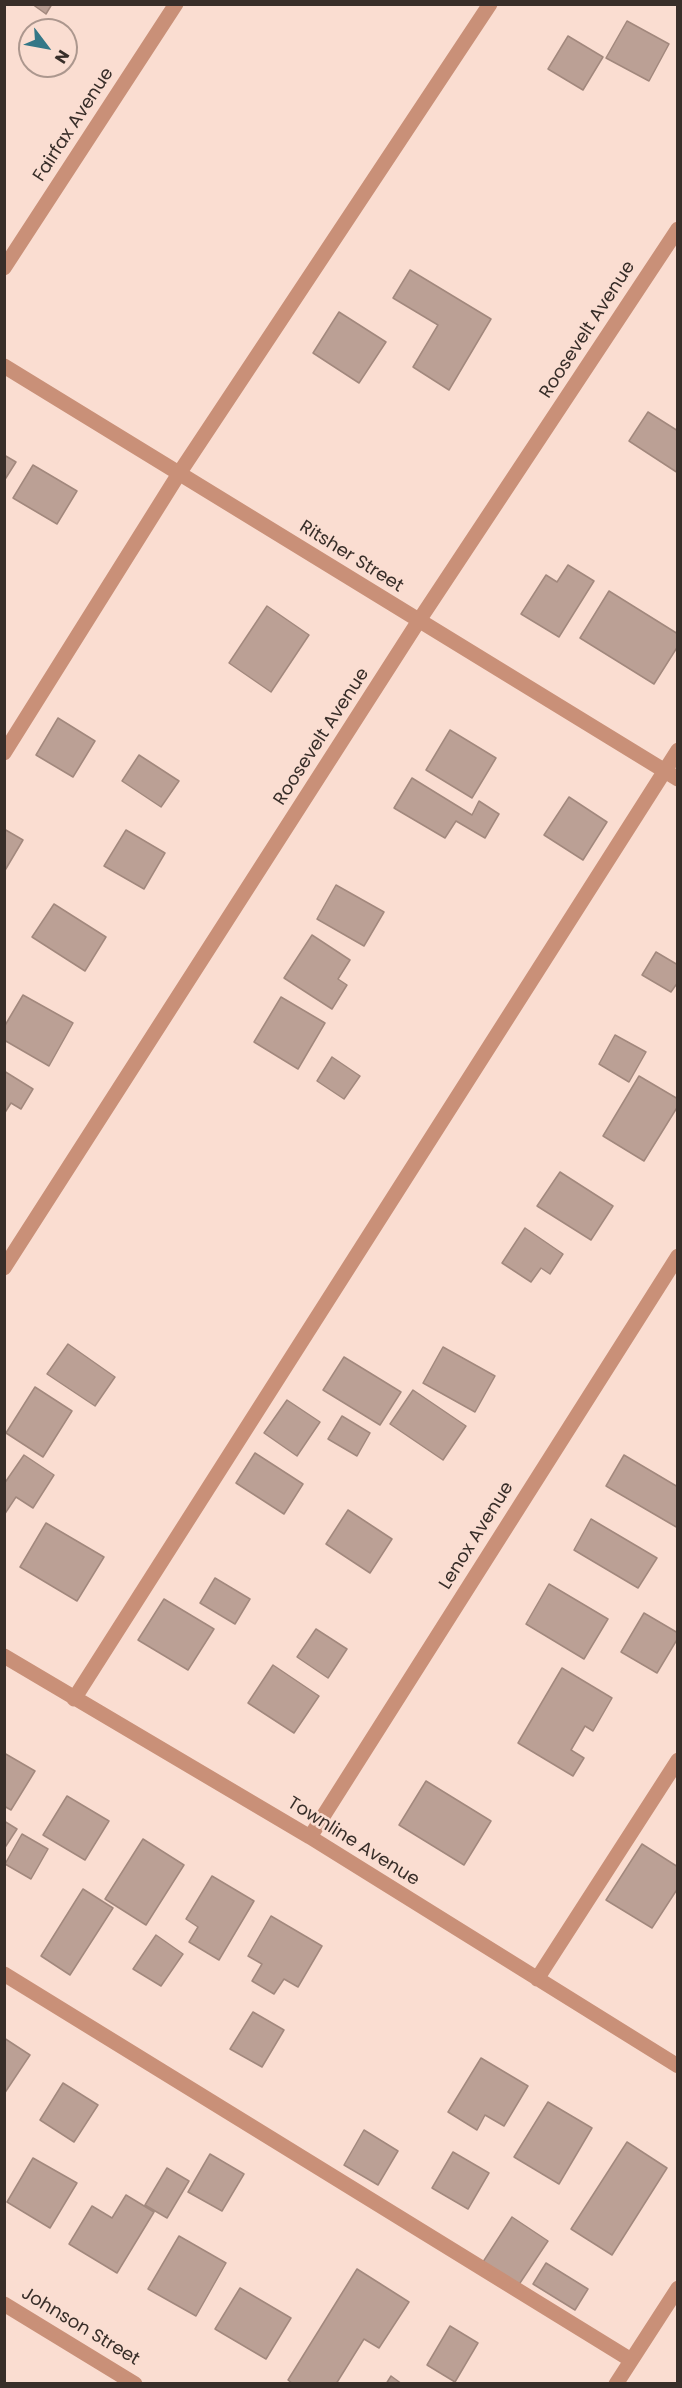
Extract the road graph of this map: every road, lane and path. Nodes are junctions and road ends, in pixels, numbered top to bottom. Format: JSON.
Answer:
{"nodes":[{"id":1,"x":177,"y":4,"type":"edge"},
{"id":2,"x":490,"y":4,"type":"edge"},
{"id":3,"x":678,"y":229,"type":"edge"},
{"id":4,"x":4,"y":268,"type":"edge"},
{"id":5,"x":4,"y":366,"type":"edge"},
{"id":6,"x":180,"y":472,"type":"junction"},
{"id":7,"x":418,"y":622,"type":"junction"},
{"id":8,"x":678,"y":750,"type":"edge"},
{"id":9,"x":4,"y":753,"type":"edge"},
{"id":10,"x":664,"y":771,"type":"junction"},
{"id":11,"x":678,"y":779,"type":"edge"},
{"id":12,"x":678,"y":1256,"type":"edge"},
{"id":13,"x":4,"y":1268,"type":"edge"},
{"id":14,"x":4,"y":1656,"type":"edge"},
{"id":15,"x":74,"y":1699,"type":"junction"},
{"id":16,"x":678,"y":1760,"type":"edge"},
{"id":17,"x":310,"y":1837,"type":"junction"},
{"id":18,"x":4,"y":1974,"type":"edge"},
{"id":19,"x":537,"y":1979,"type":"junction"},
{"id":20,"x":678,"y":2066,"type":"edge"},
{"id":21,"x":678,"y":2288,"type":"edge"},
{"id":22,"x":4,"y":2304,"type":"edge"},
{"id":23,"x":631,"y":2360,"type":"junction"},
{"id":24,"x":135,"y":2384,"type":"edge"},
{"id":25,"x":616,"y":2384,"type":"edge"}],
"edges":[{"from":1,"to":4,"type":"street","name":"Fairfax Avenue"},
{"from":2,"to":6,"type":"street"},
{"from":3,"to":7,"type":"street","name":"Roosevelt Avenue"},
{"from":5,"to":6,"type":"street","name":"Ritsher Street"},
{"from":6,"to":7,"type":"street","name":"Ritsher Street"},
{"from":6,"to":9,"type":"street"},
{"from":7,"to":10,"type":"street","name":"Ritsher Street"},
{"from":7,"to":13,"type":"street","name":"Roosevelt Avenue"},
{"from":8,"to":10,"type":"street"},
{"from":10,"to":11,"type":"street","name":"Ritsher Street"},
{"from":10,"to":15,"type":"street"},
{"from":12,"to":17,"type":"street","name":"Lenox Avenue"},
{"from":14,"to":15,"type":"street","name":"Townline Avenue"},
{"from":15,"to":17,"type":"street","name":"Townline Avenue"},
{"from":16,"to":19,"type":"street"},
{"from":17,"to":19,"type":"street","name":"Townline Avenue"},
{"from":18,"to":23,"type":"street"},
{"from":19,"to":20,"type":"street","name":"Townline Avenue"},
{"from":21,"to":23,"type":"street"},
{"from":22,"to":24,"type":"street","name":"Johnson Street"},
{"from":23,"to":25,"type":"street"}]}
